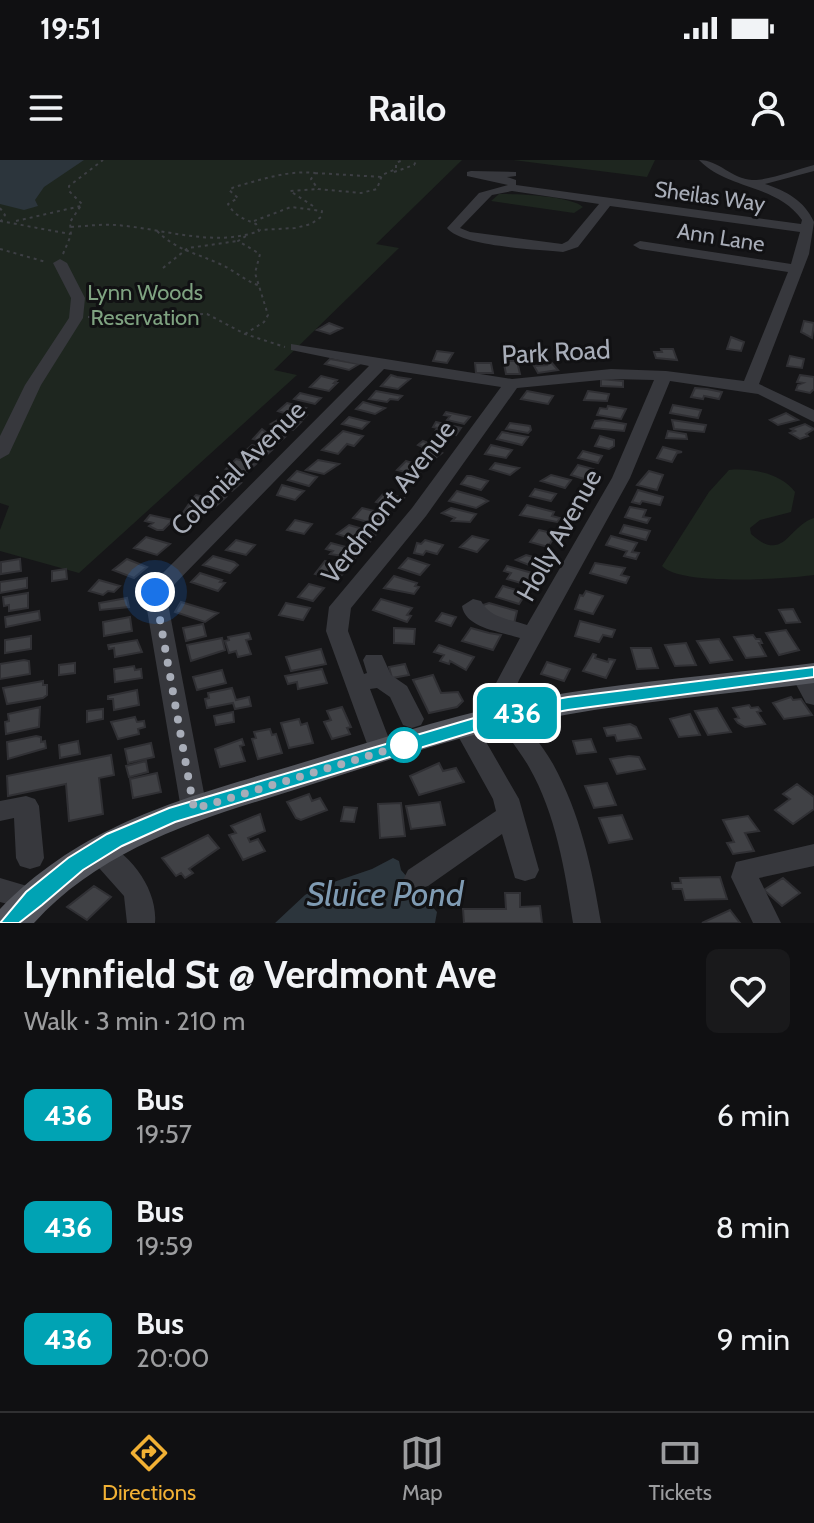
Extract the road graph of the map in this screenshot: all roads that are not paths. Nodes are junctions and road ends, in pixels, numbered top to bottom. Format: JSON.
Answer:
{"nodes":[{"id":1,"x":705,"y":160,"type":"edge"},
{"id":2,"x":814,"y":168,"type":"edge"},
{"id":3,"x":512,"y":174,"type":"dead end"},
{"id":4,"x":754,"y":183,"type":"junction"},
{"id":5,"x":559,"y":191,"type":"junction"},
{"id":6,"x":635,"y":191,"type":"dead end"},
{"id":7,"x":607,"y":202,"type":"junction"},
{"id":8,"x":807,"y":229,"type":"junction"},
{"id":9,"x":640,"y":245,"type":"dead end"},
{"id":10,"x":60,"y":263,"type":"road end"},
{"id":11,"x":796,"y":269,"type":"junction"},
{"id":12,"x":296,"y":347,"type":"road end"},
{"id":13,"x":380,"y":364,"type":"junction"},
{"id":14,"x":664,"y":376,"type":"junction"},
{"id":15,"x":512,"y":384,"type":"junction"},
{"id":16,"x":750,"y":387,"type":"junction"},
{"id":17,"x":814,"y":417,"type":"edge"},
{"id":18,"x":0,"y":454,"type":"edge"},
{"id":19,"x":473,"y":606,"type":"dead end"},
{"id":20,"x":532,"y":634,"type":"junction"},
{"id":21,"x":810,"y":682,"type":"edge"},
{"id":22,"x":355,"y":683,"type":"junction"},
{"id":23,"x":508,"y":715,"type":"junction"},
{"id":24,"x":412,"y":719,"type":"dead end"},
{"id":25,"x":465,"y":727,"type":"junction"},
{"id":26,"x":382,"y":752,"type":"junction"},
{"id":27,"x":194,"y":809,"type":"junction"},
{"id":28,"x":0,"y":811,"type":"edge"},
{"id":29,"x":510,"y":815,"type":"junction"},
{"id":30,"x":97,"y":850,"type":"junction"},
{"id":31,"x":814,"y":855,"type":"edge"},
{"id":32,"x":30,"y":858,"type":"dead end"},
{"id":33,"x":525,"y":870,"type":"dead end"},
{"id":34,"x":418,"y":878,"type":"dead end"},
{"id":35,"x":15,"y":904,"type":"edge"},
{"id":36,"x":141,"y":923,"type":"edge"},
{"id":37,"x":587,"y":923,"type":"edge"},
{"id":38,"x":767,"y":923,"type":"edge"}],
"edges":[{"from":1,"to":4,"type":"street"},
{"from":2,"to":4,"type":"street"},
{"from":3,"to":5,"type":"street"},
{"from":4,"to":8,"type":"street"},
{"from":5,"to":6,"type":"street"},
{"from":5,"to":7,"type":"street","name":"Sheilas Way"},
{"from":5,"to":7,"type":"street","name":"Sheilas Way"},
{"from":7,"to":8,"type":"street","name":"Sheilas Way"},
{"from":8,"to":11,"type":"street"},
{"from":9,"to":11,"type":"street","name":"Ann Lane"},
{"from":10,"to":18,"type":"street"},
{"from":11,"to":16,"type":"street"},
{"from":12,"to":13,"type":"street","name":"Park Road"},
{"from":13,"to":15,"type":"street","name":"Park Road"},
{"from":13,"to":27,"type":"street","name":"Colonial Avenue"},
{"from":14,"to":15,"type":"street","name":"Park Road"},
{"from":14,"to":16,"type":"street","name":"Park Road"},
{"from":14,"to":20,"type":"street","name":"Holly Avenue"},
{"from":15,"to":22,"type":"street","name":"Verdmont Avenue"},
{"from":16,"to":17,"type":"street","name":"Park Road"},
{"from":19,"to":20,"type":"street"},
{"from":20,"to":23,"type":"street","name":"Holly Avenue"},
{"from":21,"to":23,"type":"main road"},
{"from":22,"to":24,"type":"street"},
{"from":22,"to":26,"type":"street","name":"Verdmont Avenue"},
{"from":23,"to":25,"type":"main road"},
{"from":23,"to":37,"type":"street"},
{"from":25,"to":26,"type":"main road"},
{"from":25,"to":29,"type":"street"},
{"from":26,"to":27,"type":"main road"},
{"from":27,"to":30,"type":"main road"},
{"from":28,"to":32,"type":"street"},
{"from":29,"to":33,"type":"street"},
{"from":29,"to":34,"type":"street"},
{"from":30,"to":35,"type":"main road"},
{"from":30,"to":36,"type":"street"},
{"from":31,"to":38,"type":"street"}]}
